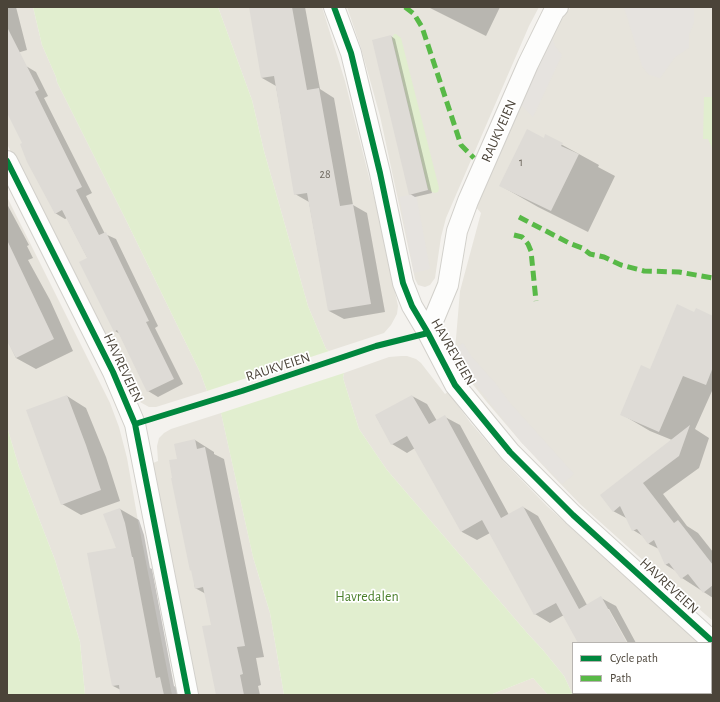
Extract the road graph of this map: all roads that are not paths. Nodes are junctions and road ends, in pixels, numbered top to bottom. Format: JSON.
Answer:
{"nodes":[{"id":1,"x":334,"y":7,"type":"edge"},
{"id":2,"x":558,"y":7,"type":"edge"},
{"id":3,"x":7,"y":161,"type":"edge"},
{"id":4,"x":428,"y":333,"type":"junction"},
{"id":5,"x":713,"y":642,"type":"edge"},
{"id":6,"x":188,"y":695,"type":"edge"}],
"edges":[{"from":1,"to":4,"type":"street","name":"HAVREVEIEN"},
{"from":2,"to":4,"type":"street","name":"RAUKVEIEN"},
{"from":3,"to":6,"type":"street","name":"HAVREVEIEN"},
{"from":4,"to":5,"type":"street","name":"HAVREVEIEN"}]}
